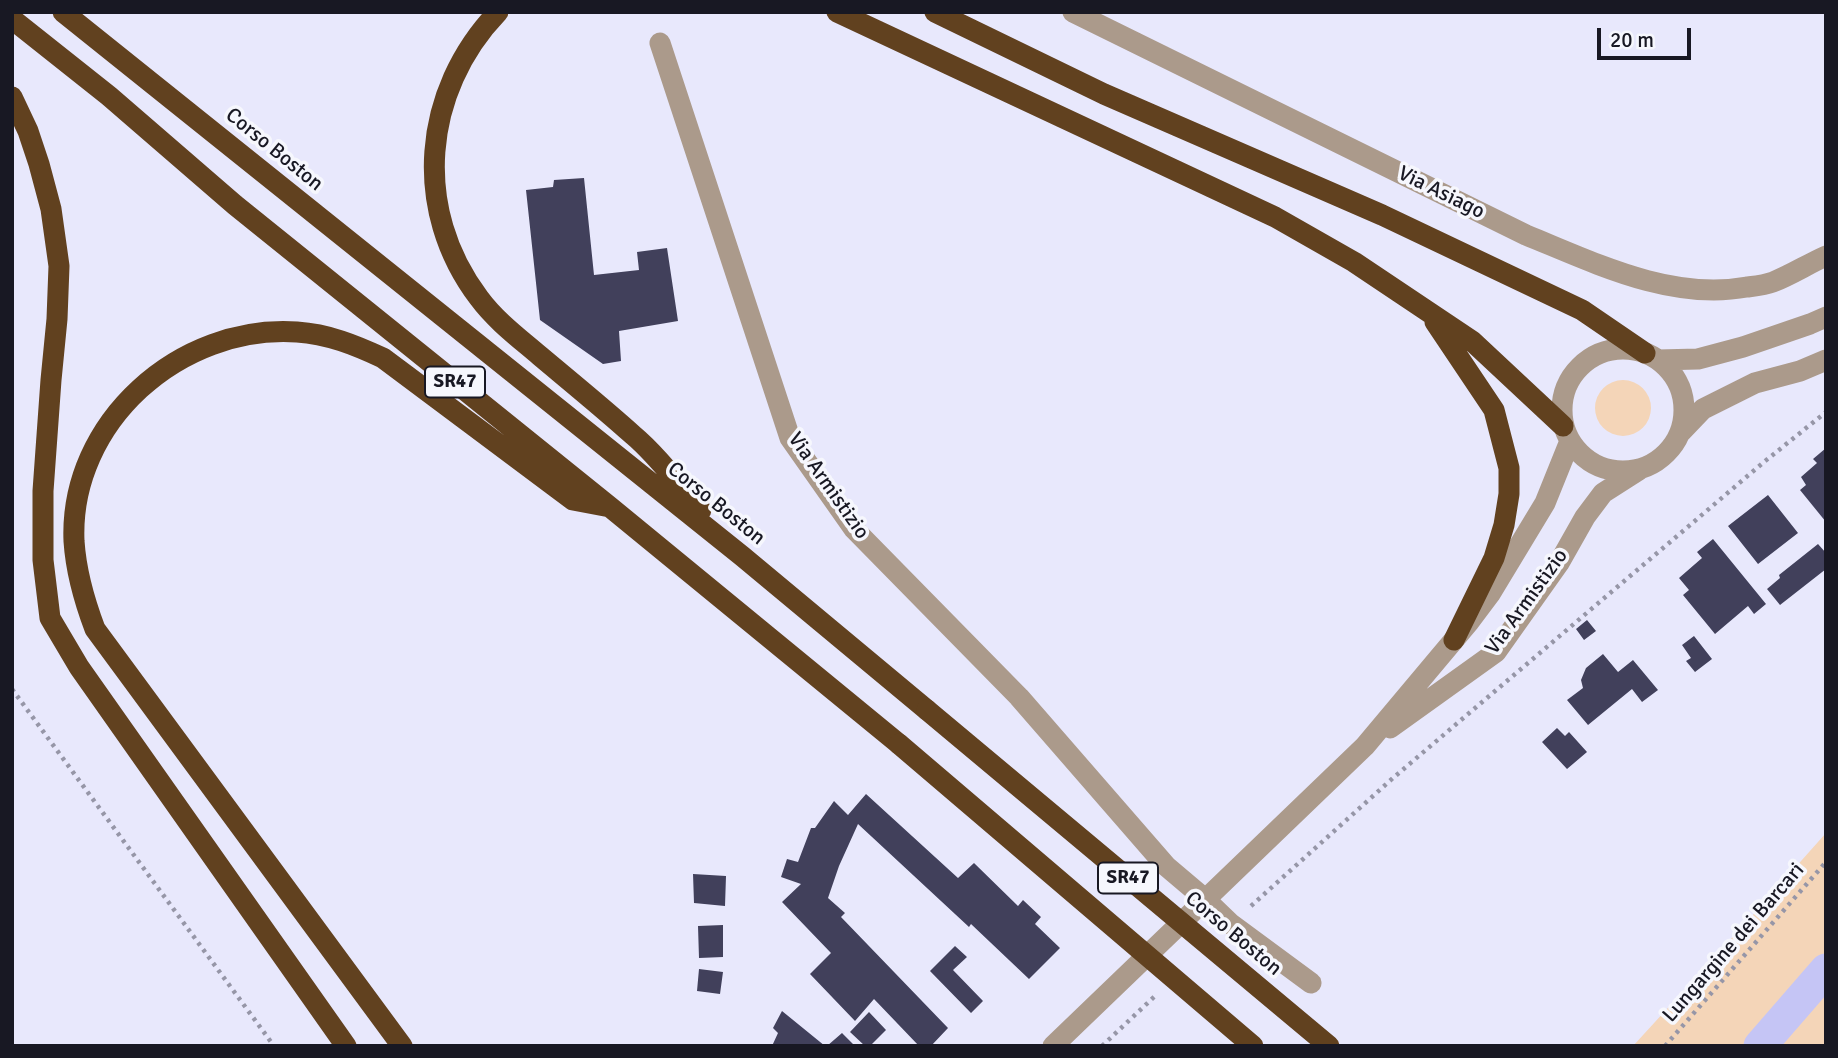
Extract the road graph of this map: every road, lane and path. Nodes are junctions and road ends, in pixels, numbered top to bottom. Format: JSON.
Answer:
{"nodes":[{"id":1,"x":63,"y":12,"type":"edge"},
{"id":2,"x":498,"y":12,"type":"edge"},
{"id":3,"x":837,"y":12,"type":"edge"},
{"id":4,"x":934,"y":12,"type":"edge"},
{"id":5,"x":1073,"y":12,"type":"edge"},
{"id":6,"x":12,"y":19,"type":"edge"},
{"id":7,"x":660,"y":43,"type":"dead end"},
{"id":8,"x":12,"y":97,"type":"edge"},
{"id":9,"x":1826,"y":256,"type":"edge"},
{"id":10,"x":1428,"y":311,"type":"junction"},
{"id":11,"x":1826,"y":317,"type":"edge"},
{"id":12,"x":1651,"y":356,"type":"junction"},
{"id":13,"x":1826,"y":360,"type":"edge"},
{"id":14,"x":1826,"y":412,"type":"edge"},
{"id":15,"x":1681,"y":432,"type":"junction"},
{"id":16,"x":1567,"y":434,"type":"junction"},
{"id":17,"x":1639,"y":470,"type":"junction"},
{"id":18,"x":610,"y":507,"type":"junction"},
{"id":19,"x":742,"y":556,"type":"junction"},
{"id":20,"x":1454,"y":640,"type":"junction"},
{"id":21,"x":12,"y":689,"type":"edge"},
{"id":22,"x":1365,"y":746,"type":"junction"},
{"id":23,"x":1826,"y":862,"type":"edge"},
{"id":24,"x":1205,"y":899,"type":"junction"},
{"id":25,"x":1231,"y":924,"type":"junction"},
{"id":26,"x":1311,"y":983,"type":"dead end"},
{"id":27,"x":1161,"y":989,"type":"dead end"},
{"id":28,"x":274,"y":1046,"type":"edge"},
{"id":29,"x":346,"y":1046,"type":"edge"},
{"id":30,"x":402,"y":1046,"type":"edge"},
{"id":31,"x":1053,"y":1046,"type":"edge"},
{"id":32,"x":1102,"y":1046,"type":"edge"},
{"id":33,"x":1253,"y":1046,"type":"edge"},
{"id":34,"x":1329,"y":1046,"type":"edge"},
{"id":35,"x":1665,"y":1046,"type":"edge"}],
"edges":[{"from":1,"to":19,"type":"highway","name":"Corso Boston","number":"SR47"},
{"from":2,"to":19,"type":"highway"},
{"from":3,"to":10,"type":"highway"},
{"from":4,"to":12,"type":"highway"},
{"from":5,"to":9,"type":"street","name":"Via Asiago"},
{"from":6,"to":18,"type":"highway","number":"SR47"},
{"from":7,"to":24,"type":"street","name":"Via Armistizio"},
{"from":8,"to":29,"type":"highway"},
{"from":10,"to":16,"type":"highway"},
{"from":10,"to":20,"type":"highway"},
{"from":11,"to":12,"type":"street","name":"Via Armistizio"},
{"from":12,"to":15,"type":"street"},
{"from":12,"to":16,"type":"street","name":"Via Armistizio"},
{"from":13,"to":15,"type":"street","name":"Via Armistizio"},
{"from":14,"to":25,"type":"path"},
{"from":15,"to":17,"type":"street","name":"Via Armistizio"},
{"from":16,"to":17,"type":"street"},
{"from":16,"to":20,"type":"street","name":"Via Armistizio"},
{"from":17,"to":22,"type":"street","name":"Via Armistizio"},
{"from":18,"to":30,"type":"highway"},
{"from":18,"to":33,"type":"highway","number":"SR47","bridge":true},
{"from":19,"to":34,"type":"highway","name":"Corso Boston","number":"SR47","bridge":true},
{"from":20,"to":22,"type":"street","name":"Via Armistizio"},
{"from":21,"to":28,"type":"path"},
{"from":22,"to":24,"type":"street","name":"Via Armistizio"},
{"from":23,"to":35,"type":"path","name":"Lungargine dei Barcari"},
{"from":24,"to":25,"type":"street","name":"Via Armistizio"},
{"from":24,"to":31,"type":"street","name":"Via Armistizio"},
{"from":25,"to":26,"type":"street","name":"Via Armistizio"},
{"from":27,"to":32,"type":"path"}]}
